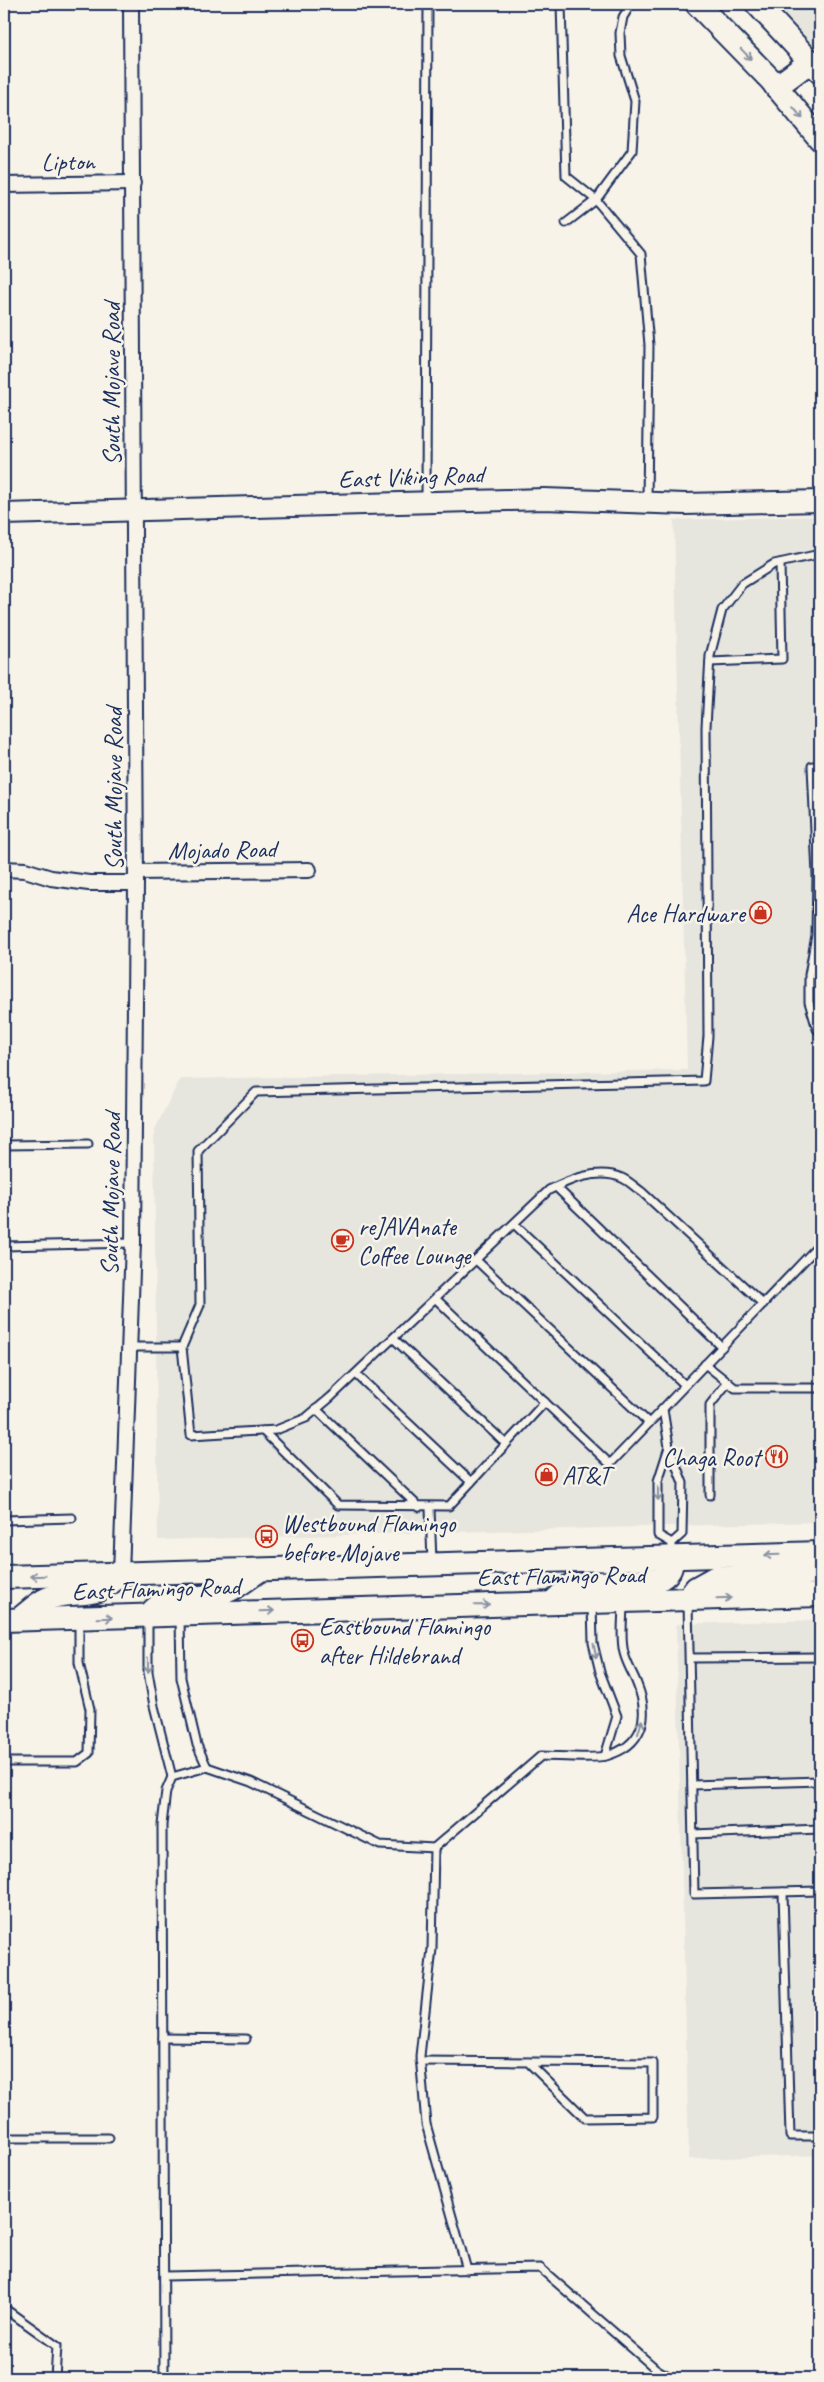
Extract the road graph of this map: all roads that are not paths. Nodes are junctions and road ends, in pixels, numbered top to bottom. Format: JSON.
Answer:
{"nodes":[{"id":1,"x":131,"y":4,"type":"edge"},
{"id":2,"x":428,"y":4,"type":"edge"},
{"id":3,"x":561,"y":4,"type":"edge"},
{"id":4,"x":631,"y":4,"type":"edge"},
{"id":5,"x":697,"y":4,"type":"edge"},
{"id":6,"x":757,"y":4,"type":"edge"},
{"id":7,"x":816,"y":63,"type":"edge"},
{"id":8,"x":776,"y":87,"type":"junction"},
{"id":9,"x":820,"y":139,"type":"edge"},
{"id":10,"x":133,"y":183,"type":"junction"},
{"id":11,"x":4,"y":185,"type":"edge"},
{"id":12,"x":596,"y":200,"type":"junction"},
{"id":13,"x":566,"y":223,"type":"dead end"},
{"id":14,"x":820,"y":501,"type":"edge"},
{"id":15,"x":426,"y":502,"type":"junction"},
{"id":16,"x":647,"y":502,"type":"junction"},
{"id":17,"x":134,"y":510,"type":"junction"},
{"id":18,"x":4,"y":514,"type":"edge"},
{"id":19,"x":820,"y":554,"type":"edge"},
{"id":20,"x":780,"y":563,"type":"junction"},
{"id":21,"x":710,"y":662,"type":"junction"},
{"id":22,"x":820,"y":766,"type":"edge"},
{"id":23,"x":4,"y":869,"type":"edge"},
{"id":24,"x":309,"y":870,"type":"dead end"},
{"id":25,"x":136,"y":878,"type":"junction"},
{"id":26,"x":820,"y":1032,"type":"edge"},
{"id":27,"x":88,"y":1144,"type":"dead end"},
{"id":28,"x":4,"y":1145,"type":"edge"},
{"id":29,"x":556,"y":1187,"type":"junction"},
{"id":30,"x":514,"y":1224,"type":"junction"},
{"id":31,"x":133,"y":1243,"type":"junction"},
{"id":32,"x":820,"y":1244,"type":"edge"},
{"id":33,"x":4,"y":1246,"type":"edge"},
{"id":34,"x":476,"y":1260,"type":"junction"},
{"id":35,"x":436,"y":1299,"type":"junction"},
{"id":36,"x":763,"y":1304,"type":"junction"},
{"id":37,"x":394,"y":1339,"type":"junction"},
{"id":38,"x":130,"y":1347,"type":"junction"},
{"id":39,"x":182,"y":1347,"type":"junction"},
{"id":40,"x":722,"y":1347,"type":"junction"},
{"id":41,"x":705,"y":1364,"type":"junction"},
{"id":42,"x":356,"y":1374,"type":"junction"},
{"id":43,"x":728,"y":1382,"type":"junction"},
{"id":44,"x":685,"y":1385,"type":"junction"},
{"id":45,"x":820,"y":1388,"type":"edge"},
{"id":46,"x":545,"y":1402,"type":"junction"},
{"id":47,"x":663,"y":1409,"type":"junction"},
{"id":48,"x":316,"y":1410,"type":"junction"},
{"id":49,"x":648,"y":1423,"type":"junction"},
{"id":50,"x":263,"y":1431,"type":"junction"},
{"id":51,"x":506,"y":1444,"type":"junction"},
{"id":52,"x":669,"y":1447,"type":"junction"},
{"id":53,"x":471,"y":1482,"type":"junction"},
{"id":54,"x":710,"y":1495,"type":"dead end"},
{"id":55,"x":419,"y":1507,"type":"junction"},
{"id":56,"x":430,"y":1508,"type":"junction"},
{"id":57,"x":72,"y":1518,"type":"dead end"},
{"id":58,"x":4,"y":1520,"type":"edge"},
{"id":59,"x":672,"y":1550,"type":"junction"},
{"id":60,"x":820,"y":1553,"type":"edge"},
{"id":61,"x":820,"y":1561,"type":"edge"},
{"id":62,"x":432,"y":1565,"type":"junction"},
{"id":63,"x":260,"y":1570,"type":"junction"},
{"id":64,"x":122,"y":1574,"type":"junction"},
{"id":65,"x":4,"y":1577,"type":"edge"},
{"id":66,"x":820,"y":1595,"type":"edge"},
{"id":67,"x":687,"y":1600,"type":"junction"},
{"id":68,"x":623,"y":1602,"type":"junction"},
{"id":69,"x":552,"y":1603,"type":"junction"},
{"id":70,"x":592,"y":1603,"type":"junction"},
{"id":71,"x":180,"y":1614,"type":"junction"},
{"id":72,"x":148,"y":1616,"type":"junction"},
{"id":73,"x":79,"y":1618,"type":"junction"},
{"id":74,"x":12,"y":1620,"type":"edge"},
{"id":75,"x":690,"y":1658,"type":"junction"},
{"id":76,"x":820,"y":1658,"type":"edge"},
{"id":77,"x":605,"y":1756,"type":"junction"},
{"id":78,"x":4,"y":1762,"type":"edge"},
{"id":79,"x":207,"y":1767,"type":"junction"},
{"id":80,"x":172,"y":1777,"type":"junction"},
{"id":81,"x":820,"y":1781,"type":"edge"},
{"id":82,"x":692,"y":1785,"type":"junction"},
{"id":83,"x":820,"y":1829,"type":"edge"},
{"id":84,"x":693,"y":1834,"type":"junction"},
{"id":85,"x":434,"y":1848,"type":"junction"},
{"id":86,"x":820,"y":1891,"type":"edge"},
{"id":87,"x":783,"y":1892,"type":"junction"},
{"id":88,"x":163,"y":2038,"type":"junction"},
{"id":89,"x":246,"y":2039,"type":"dead end"},
{"id":90,"x":420,"y":2061,"type":"junction"},
{"id":91,"x":528,"y":2062,"type":"junction"},
{"id":92,"x":820,"y":2136,"type":"edge"},
{"id":93,"x":4,"y":2138,"type":"edge"},
{"id":94,"x":109,"y":2138,"type":"dead end"},
{"id":95,"x":467,"y":2270,"type":"junction"},
{"id":96,"x":165,"y":2276,"type":"junction"},
{"id":97,"x":4,"y":2308,"type":"edge"},
{"id":98,"x":656,"y":2369,"type":"junction"},
{"id":99,"x":55,"y":2378,"type":"edge"},
{"id":100,"x":164,"y":2378,"type":"edge"},
{"id":101,"x":656,"y":2378,"type":"edge"},
{"id":102,"x":672,"y":2378,"type":"edge"}],
"edges":[{"from":1,"to":10,"type":"street","name":"South Mojave Road"},
{"from":2,"to":15,"type":"lane"},
{"from":3,"to":12,"type":"lane"},
{"from":4,"to":12,"type":"lane"},
{"from":5,"to":8,"type":"main road","one_way":true},
{"from":6,"to":7,"type":"main road"},
{"from":7,"to":8,"type":"main road"},
{"from":8,"to":9,"type":"main road","one_way":true},
{"from":10,"to":11,"type":"street","name":"Lipton"},
{"from":10,"to":17,"type":"street","name":"South Mojave Road"},
{"from":12,"to":13,"type":"lane"},
{"from":12,"to":16,"type":"lane"},
{"from":14,"to":16,"type":"street","name":"East Viking Road"},
{"from":15,"to":16,"type":"street","name":"East Viking Road"},
{"from":15,"to":17,"type":"street","name":"East Viking Road"},
{"from":17,"to":18,"type":"street","name":"East Viking Road"},
{"from":17,"to":25,"type":"street","name":"South Mojave Road"},
{"from":19,"to":20,"type":"lane"},
{"from":20,"to":21,"type":"lane"},
{"from":20,"to":21,"type":"lane"},
{"from":21,"to":39,"type":"lane"},
{"from":22,"to":26,"type":"lane"},
{"from":23,"to":25,"type":"street","name":"Mojado Road"},
{"from":24,"to":25,"type":"street","name":"Mojado Road"},
{"from":25,"to":31,"type":"street","name":"South Mojave Road"},
{"from":27,"to":28,"type":"lane"},
{"from":29,"to":30,"type":"lane"},
{"from":29,"to":36,"type":"lane"},
{"from":29,"to":40,"type":"lane"},
{"from":30,"to":34,"type":"lane"},
{"from":30,"to":44,"type":"lane"},
{"from":31,"to":33,"type":"lane"},
{"from":31,"to":38,"type":"street","name":"South Mojave Road"},
{"from":32,"to":36,"type":"lane"},
{"from":34,"to":35,"type":"lane"},
{"from":34,"to":49,"type":"lane"},
{"from":35,"to":37,"type":"lane"},
{"from":35,"to":46,"type":"lane"},
{"from":36,"to":40,"type":"lane"},
{"from":37,"to":42,"type":"lane"},
{"from":37,"to":51,"type":"lane"},
{"from":38,"to":39,"type":"lane"},
{"from":38,"to":64,"type":"street","name":"South Mojave Road"},
{"from":39,"to":50,"type":"lane"},
{"from":40,"to":41,"type":"lane"},
{"from":41,"to":43,"type":"lane"},
{"from":41,"to":44,"type":"lane"},
{"from":42,"to":48,"type":"lane"},
{"from":42,"to":53,"type":"lane"},
{"from":43,"to":45,"type":"lane"},
{"from":43,"to":54,"type":"lane"},
{"from":44,"to":47,"type":"lane"},
{"from":46,"to":49,"type":"lane"},
{"from":46,"to":51,"type":"lane"},
{"from":47,"to":49,"type":"lane"},
{"from":47,"to":52,"type":"lane"},
{"from":48,"to":50,"type":"lane"},
{"from":48,"to":55,"type":"lane"},
{"from":50,"to":55,"type":"lane"},
{"from":51,"to":53,"type":"lane"},
{"from":52,"to":59,"type":"lane"},
{"from":52,"to":59,"type":"lane","one_way":true},
{"from":53,"to":56,"type":"lane"},
{"from":55,"to":56,"type":"lane"},
{"from":56,"to":62,"type":"lane"},
{"from":57,"to":58,"type":"lane"},
{"from":60,"to":59,"type":"main road","name":"East Flamingo Road","one_way":true},
{"from":59,"to":62,"type":"main road","name":"East Flamingo Road"},
{"from":59,"to":69,"type":"main road"},
{"from":61,"to":67,"type":"main road"},
{"from":62,"to":63,"type":"main road","name":"East Flamingo Road"},
{"from":63,"to":64,"type":"main road","name":"East Flamingo Road"},
{"from":63,"to":72,"type":"main road"},
{"from":64,"to":65,"type":"main road","name":"East Flamingo Road","one_way":true},
{"from":64,"to":74,"type":"main road"},
{"from":67,"to":66,"type":"main road","name":"East Flamingo Road","one_way":true},
{"from":67,"to":68,"type":"main road","name":"East Flamingo Road"},
{"from":67,"to":75,"type":"lane"},
{"from":68,"to":70,"type":"main road","name":"East Flamingo Road"},
{"from":77,"to":68,"type":"lane","one_way":true},
{"from":69,"to":70,"type":"main road","name":"East Flamingo Road"},
{"from":71,"to":69,"type":"main road","name":"East Flamingo Road","one_way":true},
{"from":70,"to":77,"type":"lane","one_way":true},
{"from":71,"to":72,"type":"main road","name":"East Flamingo Road"},
{"from":71,"to":79,"type":"lane"},
{"from":73,"to":72,"type":"main road","name":"East Flamingo Road","one_way":true},
{"from":72,"to":80,"type":"lane","one_way":true},
{"from":73,"to":74,"type":"main road","name":"East Flamingo Road"},
{"from":73,"to":78,"type":"lane"},
{"from":75,"to":76,"type":"lane"},
{"from":75,"to":82,"type":"lane"},
{"from":77,"to":85,"type":"lane"},
{"from":79,"to":80,"type":"lane"},
{"from":79,"to":85,"type":"lane"},
{"from":80,"to":88,"type":"lane"},
{"from":81,"to":82,"type":"lane"},
{"from":82,"to":84,"type":"lane"},
{"from":83,"to":84,"type":"lane"},
{"from":84,"to":87,"type":"lane"},
{"from":85,"to":90,"type":"lane"},
{"from":86,"to":87,"type":"lane"},
{"from":87,"to":92,"type":"lane"},
{"from":88,"to":89,"type":"lane"},
{"from":88,"to":96,"type":"lane"},
{"from":90,"to":91,"type":"lane"},
{"from":90,"to":95,"type":"lane"},
{"from":91,"to":91,"type":"lane"},
{"from":93,"to":94,"type":"lane"},
{"from":95,"to":96,"type":"lane"},
{"from":95,"to":98,"type":"lane"},
{"from":96,"to":100,"type":"lane"},
{"from":97,"to":99,"type":"lane"},
{"from":98,"to":101,"type":"lane"},
{"from":98,"to":102,"type":"lane"}]}
